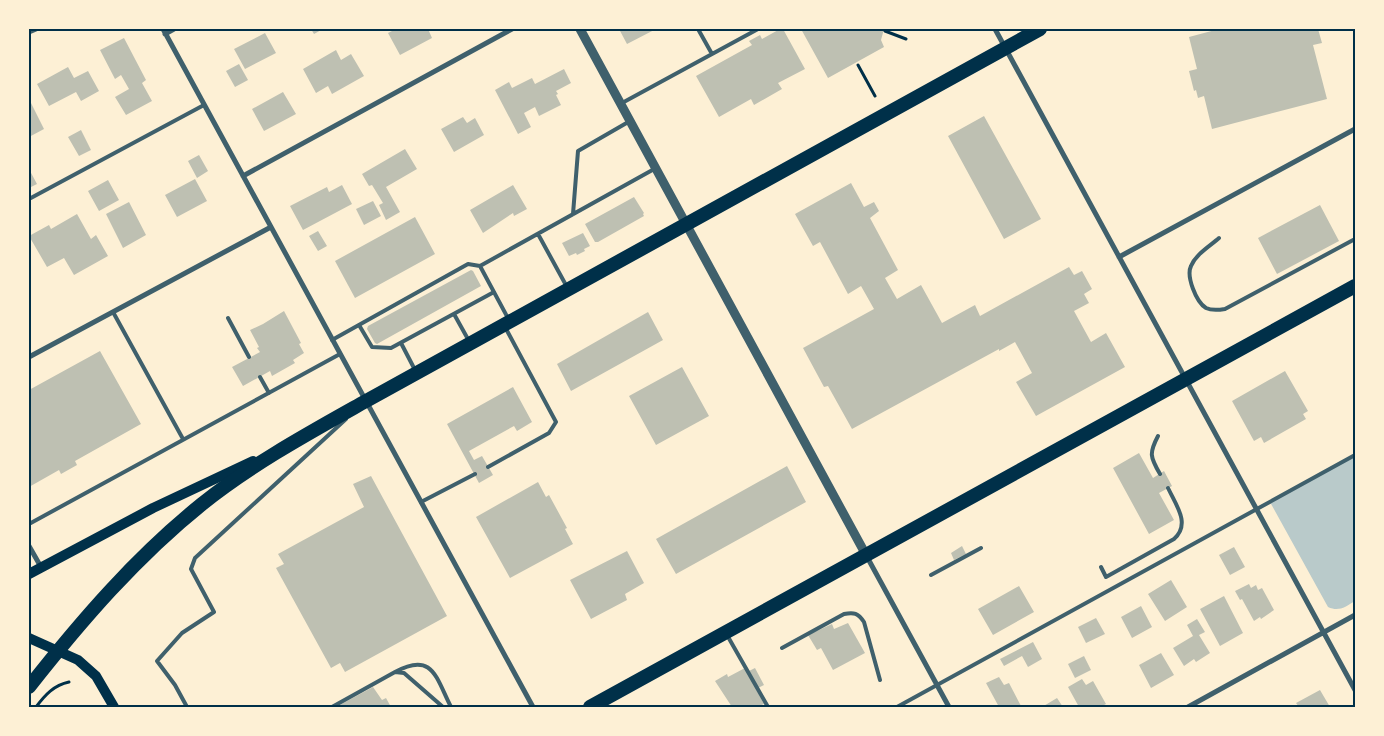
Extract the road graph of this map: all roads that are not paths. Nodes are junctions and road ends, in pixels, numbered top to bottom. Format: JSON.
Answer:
{"nodes":[{"id":1,"x":36,"y":29,"type":"edge"},
{"id":2,"x":174,"y":29,"type":"edge"},
{"id":3,"x":512,"y":29,"type":"edge"},
{"id":4,"x":580,"y":29,"type":"edge"},
{"id":5,"x":698,"y":29,"type":"edge"},
{"id":6,"x":758,"y":29,"type":"edge"},
{"id":7,"x":995,"y":29,"type":"edge"},
{"id":8,"x":1040,"y":29,"type":"edge"},
{"id":9,"x":164,"y":31,"type":"edge"},
{"id":10,"x":29,"y":32,"type":"edge"},
{"id":11,"x":1005,"y":48,"type":"junction"},
{"id":12,"x":712,"y":54,"type":"junction"},
{"id":13,"x":621,"y":104,"type":"junction"},
{"id":14,"x":204,"y":105,"type":"junction"},
{"id":15,"x":630,"y":121,"type":"junction"},
{"id":16,"x":1355,"y":129,"type":"edge"},
{"id":17,"x":656,"y":168,"type":"junction"},
{"id":18,"x":243,"y":176,"type":"junction"},
{"id":19,"x":29,"y":198,"type":"edge"},
{"id":20,"x":574,"y":214,"type":"junction"},
{"id":21,"x":686,"y":224,"type":"junction"},
{"id":22,"x":271,"y":227,"type":"junction"},
{"id":23,"x":538,"y":234,"type":"junction"},
{"id":24,"x":1219,"y":238,"type":"dead end"},
{"id":25,"x":1355,"y":239,"type":"edge"},
{"id":26,"x":1119,"y":257,"type":"junction"},
{"id":27,"x":480,"y":266,"type":"junction"},
{"id":28,"x":1355,"y":286,"type":"edge"},
{"id":29,"x":568,"y":289,"type":"junction"},
{"id":30,"x":494,"y":292,"type":"junction"},
{"id":31,"x":112,"y":312,"type":"junction"},
{"id":32,"x":454,"y":314,"type":"junction"},
{"id":33,"x":228,"y":318,"type":"dead end"},
{"id":34,"x":507,"y":323,"type":"junction"},
{"id":35,"x":359,"y":325,"type":"junction"},
{"id":36,"x":332,"y":340,"type":"junction"},
{"id":37,"x":400,"y":343,"type":"junction"},
{"id":38,"x":470,"y":343,"type":"junction"},
{"id":39,"x":340,"y":354,"type":"junction"},
{"id":40,"x":249,"y":357,"type":"dead end"},
{"id":41,"x":29,"y":358,"type":"edge"},
{"id":42,"x":417,"y":372,"type":"junction"},
{"id":43,"x":260,"y":376,"type":"dead end"},
{"id":44,"x":1185,"y":379,"type":"junction"},
{"id":45,"x":268,"y":393,"type":"junction"},
{"id":46,"x":366,"y":401,"type":"junction"},
{"id":47,"x":1158,"y":436,"type":"dead end"},
{"id":48,"x":183,"y":439,"type":"junction"},
{"id":49,"x":294,"y":442,"type":"junction"},
{"id":50,"x":1355,"y":455,"type":"edge"},
{"id":51,"x":488,"y":467,"type":"dead end"},
{"id":52,"x":474,"y":474,"type":"dead end"},
{"id":53,"x":1160,"y":474,"type":"dead end"},
{"id":54,"x":1168,"y":488,"type":"dead end"},
{"id":55,"x":421,"y":502,"type":"junction"},
{"id":56,"x":1257,"y":510,"type":"junction"},
{"id":57,"x":29,"y":524,"type":"edge"},
{"id":58,"x":29,"y":546,"type":"edge"},
{"id":59,"x":981,"y":548,"type":"dead end"},
{"id":60,"x":866,"y":555,"type":"junction"},
{"id":61,"x":1100,"y":567,"type":"dead end"},
{"id":62,"x":41,"y":568,"type":"junction"},
{"id":63,"x":29,"y":574,"type":"edge"},
{"id":64,"x":931,"y":575,"type":"dead end"},
{"id":65,"x":1355,"y":615,"type":"edge"},
{"id":66,"x":726,"y":632,"type":"junction"},
{"id":67,"x":1324,"y":632,"type":"junction"},
{"id":68,"x":29,"y":638,"type":"edge"},
{"id":69,"x":782,"y":648,"type":"dead end"},
{"id":70,"x":58,"y":650,"type":"junction"},
{"id":71,"x":395,"y":672,"type":"junction"},
{"id":72,"x":880,"y":680,"type":"dead end"},
{"id":73,"x":937,"y":685,"type":"junction"},
{"id":74,"x":29,"y":686,"type":"edge"},
{"id":75,"x":1355,"y":690,"type":"edge"},
{"id":76,"x":114,"y":707,"type":"edge"},
{"id":77,"x":187,"y":707,"type":"edge"},
{"id":78,"x":332,"y":707,"type":"edge"},
{"id":79,"x":442,"y":707,"type":"edge"},
{"id":80,"x":451,"y":707,"type":"edge"},
{"id":81,"x":533,"y":707,"type":"edge"},
{"id":82,"x":590,"y":707,"type":"edge"},
{"id":83,"x":768,"y":707,"type":"edge"},
{"id":84,"x":897,"y":707,"type":"edge"},
{"id":85,"x":949,"y":707,"type":"edge"},
{"id":86,"x":1188,"y":707,"type":"edge"}],
"edges":[{"from":1,"to":10,"type":"street"},
{"from":2,"to":9,"type":"street"},
{"from":3,"to":18,"type":"street"},
{"from":4,"to":13,"type":"street"},
{"from":5,"to":12,"type":"lane"},
{"from":6,"to":12,"type":"lane"},
{"from":7,"to":11,"type":"street"},
{"from":8,"to":11,"type":"highway"},
{"from":9,"to":14,"type":"street"},
{"from":11,"to":21,"type":"highway"},
{"from":11,"to":26,"type":"street"},
{"from":12,"to":13,"type":"lane"},
{"from":13,"to":15,"type":"street"},
{"from":14,"to":18,"type":"street"},
{"from":14,"to":19,"type":"lane"},
{"from":15,"to":17,"type":"street"},
{"from":15,"to":20,"type":"lane"},
{"from":16,"to":26,"type":"street"},
{"from":17,"to":20,"type":"lane"},
{"from":17,"to":21,"type":"street"},
{"from":18,"to":22,"type":"street"},
{"from":20,"to":23,"type":"lane"},
{"from":21,"to":29,"type":"highway"},
{"from":21,"to":60,"type":"street"},
{"from":22,"to":31,"type":"street"},
{"from":22,"to":36,"type":"street"},
{"from":23,"to":27,"type":"lane"},
{"from":23,"to":29,"type":"lane"},
{"from":24,"to":25,"type":"lane"},
{"from":26,"to":44,"type":"street"},
{"from":27,"to":30,"type":"lane"},
{"from":27,"to":35,"type":"lane"},
{"from":28,"to":44,"type":"highway"},
{"from":29,"to":34,"type":"highway"},
{"from":30,"to":32,"type":"lane"},
{"from":30,"to":34,"type":"lane"},
{"from":31,"to":41,"type":"street"},
{"from":31,"to":48,"type":"lane"},
{"from":32,"to":37,"type":"lane"},
{"from":32,"to":38,"type":"lane"},
{"from":33,"to":40,"type":"lane"},
{"from":34,"to":38,"type":"highway"},
{"from":34,"to":51,"type":"lane"},
{"from":35,"to":36,"type":"lane"},
{"from":35,"to":37,"type":"lane"},
{"from":36,"to":39,"type":"street"},
{"from":37,"to":42,"type":"lane"},
{"from":38,"to":42,"type":"highway"},
{"from":39,"to":45,"type":"lane"},
{"from":39,"to":46,"type":"street"},
{"from":42,"to":46,"type":"highway"},
{"from":43,"to":45,"type":"lane"},
{"from":44,"to":56,"type":"street"},
{"from":44,"to":60,"type":"highway"},
{"from":45,"to":48,"type":"lane"},
{"from":46,"to":49,"type":"highway"},
{"from":46,"to":55,"type":"street"},
{"from":46,"to":77,"type":"lane"},
{"from":47,"to":53,"type":"lane"},
{"from":48,"to":57,"type":"lane"},
{"from":49,"to":62,"type":"main road"},
{"from":49,"to":70,"type":"highway"},
{"from":50,"to":56,"type":"lane"},
{"from":52,"to":55,"type":"lane"},
{"from":54,"to":61,"type":"lane"},
{"from":55,"to":81,"type":"street"},
{"from":56,"to":67,"type":"street"},
{"from":56,"to":73,"type":"lane"},
{"from":58,"to":62,"type":"street"},
{"from":59,"to":64,"type":"lane"},
{"from":60,"to":66,"type":"highway"},
{"from":60,"to":73,"type":"street"},
{"from":62,"to":63,"type":"main road"},
{"from":65,"to":67,"type":"street"},
{"from":66,"to":82,"type":"highway"},
{"from":66,"to":83,"type":"lane"},
{"from":67,"to":75,"type":"street"},
{"from":67,"to":86,"type":"street"},
{"from":68,"to":70,"type":"main road"},
{"from":69,"to":72,"type":"lane"},
{"from":70,"to":74,"type":"highway"},
{"from":70,"to":76,"type":"main road"},
{"from":71,"to":78,"type":"lane"},
{"from":71,"to":79,"type":"lane"},
{"from":71,"to":80,"type":"lane"},
{"from":73,"to":84,"type":"lane"},
{"from":73,"to":85,"type":"street"}]}
